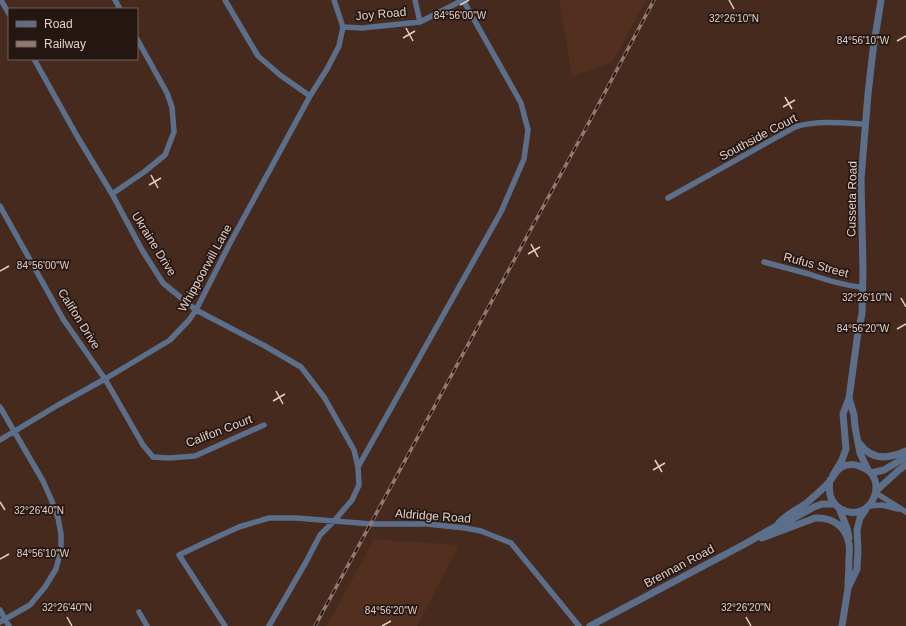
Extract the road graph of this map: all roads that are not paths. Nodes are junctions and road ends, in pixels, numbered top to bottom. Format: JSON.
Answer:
{"nodes":[{"id":1,"x":1,"y":0,"type":"edge"},
{"id":2,"x":225,"y":0,"type":"edge"},
{"id":3,"x":334,"y":0,"type":"edge"},
{"id":4,"x":415,"y":0,"type":"edge"},
{"id":5,"x":463,"y":0,"type":"edge"},
{"id":6,"x":881,"y":0,"type":"edge"},
{"id":7,"x":8,"y":12,"type":"edge"},
{"id":8,"x":420,"y":22,"type":"junction"},
{"id":9,"x":343,"y":27,"type":"junction"},
{"id":10,"x":138,"y":41,"type":"edge"},
{"id":11,"x":35,"y":60,"type":"edge"},
{"id":12,"x":310,"y":96,"type":"junction"},
{"id":13,"x":866,"y":124,"type":"junction"},
{"id":14,"x":112,"y":194,"type":"junction"},
{"id":15,"x":668,"y":198,"type":"dead end"},
{"id":16,"x":0,"y":206,"type":"edge"},
{"id":17,"x":764,"y":262,"type":"dead end"},
{"id":18,"x":863,"y":287,"type":"junction"},
{"id":19,"x":196,"y":310,"type":"junction"},
{"id":20,"x":105,"y":379,"type":"junction"},
{"id":21,"x":849,"y":398,"type":"junction"},
{"id":22,"x":0,"y":407,"type":"edge"},
{"id":23,"x":264,"y":426,"type":"dead end"},
{"id":24,"x":14,"y":431,"type":"junction"},
{"id":25,"x":858,"y":439,"type":"junction"},
{"id":26,"x":0,"y":440,"type":"edge"},
{"id":27,"x":906,"y":451,"type":"edge"},
{"id":28,"x":906,"y":457,"type":"edge"},
{"id":29,"x":906,"y":465,"type":"edge"},
{"id":30,"x":358,"y":467,"type":"junction"},
{"id":31,"x":869,"y":472,"type":"junction"},
{"id":32,"x":832,"y":478,"type":"junction"},
{"id":33,"x":876,"y":492,"type":"junction"},
{"id":34,"x":837,"y":506,"type":"junction"},
{"id":35,"x":868,"y":507,"type":"junction"},
{"id":36,"x":904,"y":511,"type":"edge"},
{"id":37,"x":334,"y":521,"type":"junction"},
{"id":38,"x":778,"y":525,"type":"junction"},
{"id":39,"x":743,"y":545,"type":"junction"},
{"id":40,"x":850,"y":545,"type":"junction"},
{"id":41,"x":848,"y":588,"type":"junction"},
{"id":42,"x":0,"y":610,"type":"edge"},
{"id":43,"x":139,"y":612,"type":"dead end"},
{"id":44,"x":3,"y":621,"type":"edge"},
{"id":45,"x":9,"y":626,"type":"edge"},
{"id":46,"x":147,"y":626,"type":"edge"},
{"id":47,"x":225,"y":626,"type":"edge"},
{"id":48,"x":269,"y":626,"type":"edge"},
{"id":49,"x":579,"y":626,"type":"edge"},
{"id":50,"x":590,"y":626,"type":"edge"},
{"id":51,"x":842,"y":626,"type":"edge"}],
"edges":[{"from":1,"to":7,"type":"street"},
{"from":2,"to":12,"type":"street"},
{"from":3,"to":9,"type":"street"},
{"from":4,"to":8,"type":"street"},
{"from":5,"to":8,"type":"street","name":"Joy Road"},
{"from":5,"to":30,"type":"street"},
{"from":6,"to":13,"type":"street","name":"Cusseta Road"},
{"from":8,"to":9,"type":"street","name":"Joy Road"},
{"from":9,"to":12,"type":"street","name":"Whippoorwill Lane"},
{"from":10,"to":14,"type":"street"},
{"from":11,"to":14,"type":"street","name":"Ukraine Drive"},
{"from":12,"to":19,"type":"street","name":"Whippoorwill Lane"},
{"from":13,"to":15,"type":"street","name":"Southside Court"},
{"from":13,"to":18,"type":"street","name":"Cusseta Road"},
{"from":14,"to":19,"type":"street","name":"Ukraine Drive"},
{"from":16,"to":20,"type":"street","name":"Califon Drive"},
{"from":17,"to":18,"type":"street","name":"Rufus Street"},
{"from":18,"to":21,"type":"street","name":"Cusseta Road"},
{"from":19,"to":20,"type":"street","name":"Whippoorwill Lane"},
{"from":19,"to":30,"type":"street","name":"Ukraine Drive"},
{"from":20,"to":23,"type":"street","name":"Califon Court"},
{"from":20,"to":24,"type":"street","name":"Whippoorwill Lane"},
{"from":21,"to":25,"type":"street","name":"Cusseta Road"},
{"from":21,"to":32,"type":"street","name":"Cusseta Road"},
{"from":22,"to":24,"type":"street"},
{"from":24,"to":26,"type":"street","name":"Whippoorwill Lane"},
{"from":24,"to":44,"type":"street"},
{"from":25,"to":27,"type":"street"},
{"from":25,"to":31,"type":"street","name":"Cusseta Road"},
{"from":28,"to":31,"type":"street"},
{"from":29,"to":33,"type":"street"},
{"from":30,"to":37,"type":"street"},
{"from":31,"to":32,"type":"street"},
{"from":31,"to":33,"type":"street"},
{"from":32,"to":34,"type":"street"},
{"from":32,"to":38,"type":"street","name":"Brennan Road"},
{"from":33,"to":35,"type":"street"},
{"from":33,"to":36,"type":"street"},
{"from":34,"to":35,"type":"street"},
{"from":34,"to":38,"type":"street","name":"Brennan Road"},
{"from":34,"to":40,"type":"street"},
{"from":35,"to":36,"type":"street"},
{"from":35,"to":41,"type":"street"},
{"from":37,"to":47,"type":"street","name":"Aldridge Road"},
{"from":37,"to":48,"type":"street"},
{"from":37,"to":49,"type":"street","name":"Aldridge Road"},
{"from":38,"to":39,"type":"street","name":"Brennan Road"},
{"from":39,"to":40,"type":"street"},
{"from":39,"to":50,"type":"street","name":"Brennan Road"},
{"from":40,"to":41,"type":"street"},
{"from":41,"to":51,"type":"street"},
{"from":42,"to":44,"type":"street"},
{"from":43,"to":46,"type":"street"},
{"from":44,"to":45,"type":"street"}]}
